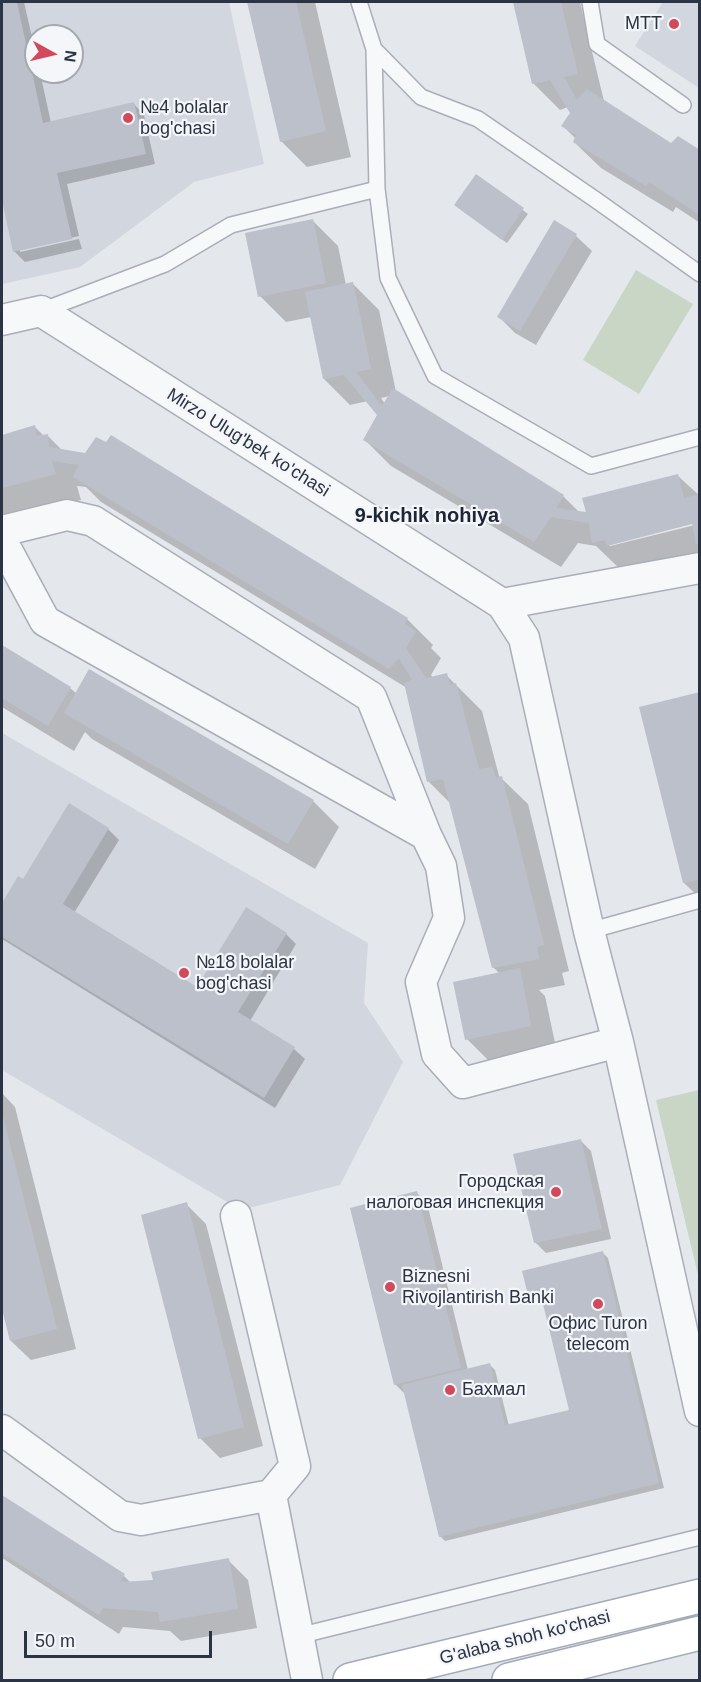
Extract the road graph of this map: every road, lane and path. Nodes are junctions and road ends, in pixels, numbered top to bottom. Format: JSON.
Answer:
{"nodes":[{"id":1,"x":358,"y":2,"type":"edge"},
{"id":2,"x":590,"y":2,"type":"edge"},
{"id":3,"x":374,"y":49,"type":"junction"},
{"id":4,"x":683,"y":105,"type":"dead end"},
{"id":5,"x":376,"y":189,"type":"junction"},
{"id":6,"x":699,"y":274,"type":"edge"},
{"id":7,"x":41,"y":311,"type":"junction"},
{"id":8,"x":2,"y":320,"type":"edge"},
{"id":9,"x":699,"y":437,"type":"edge"},
{"id":10,"x":2,"y":531,"type":"edge"},
{"id":11,"x":2,"y":542,"type":"edge"},
{"id":12,"x":699,"y":568,"type":"edge"},
{"id":13,"x":502,"y":604,"type":"junction"},
{"id":14,"x":426,"y":835,"type":"junction"},
{"id":15,"x":699,"y":900,"type":"edge"},
{"id":16,"x":589,"y":931,"type":"junction"},
{"id":17,"x":618,"y":1042,"type":"junction"},
{"id":18,"x":236,"y":1216,"type":"dead end"},
{"id":19,"x":699,"y":1411,"type":"edge"},
{"id":20,"x":2,"y":1430,"type":"edge"},
{"id":21,"x":271,"y":1496,"type":"junction"},
{"id":22,"x":699,"y":1537,"type":"edge"},
{"id":23,"x":699,"y":1596,"type":"edge"},
{"id":24,"x":699,"y":1633,"type":"edge"},
{"id":25,"x":298,"y":1636,"type":"junction"},
{"id":26,"x":307,"y":1680,"type":"edge"},
{"id":27,"x":350,"y":1680,"type":"edge"},
{"id":28,"x":509,"y":1680,"type":"edge"}],
"edges":[{"from":1,"to":3,"type":"lane"},
{"from":2,"to":4,"type":"lane"},
{"from":3,"to":5,"type":"lane"},
{"from":3,"to":6,"type":"lane"},
{"from":5,"to":7,"type":"lane"},
{"from":5,"to":9,"type":"lane"},
{"from":7,"to":8,"type":"street"},
{"from":7,"to":13,"type":"street","name":"Mirzo Ulug'bek ko'chasi"},
{"from":10,"to":14,"type":"street"},
{"from":11,"to":14,"type":"street"},
{"from":12,"to":13,"type":"street"},
{"from":13,"to":16,"type":"street"},
{"from":14,"to":17,"type":"street"},
{"from":15,"to":16,"type":"lane"},
{"from":16,"to":17,"type":"street"},
{"from":17,"to":19,"type":"street"},
{"from":18,"to":21,"type":"street"},
{"from":20,"to":21,"type":"street"},
{"from":21,"to":25,"type":"street"},
{"from":22,"to":25,"type":"lane"},
{"from":23,"to":27,"type":"main road","name":"G'alaba shoh ko'chasi"},
{"from":24,"to":28,"type":"main road","name":"G'alaba shoh ko'chasi"},
{"from":25,"to":26,"type":"street"}]}
